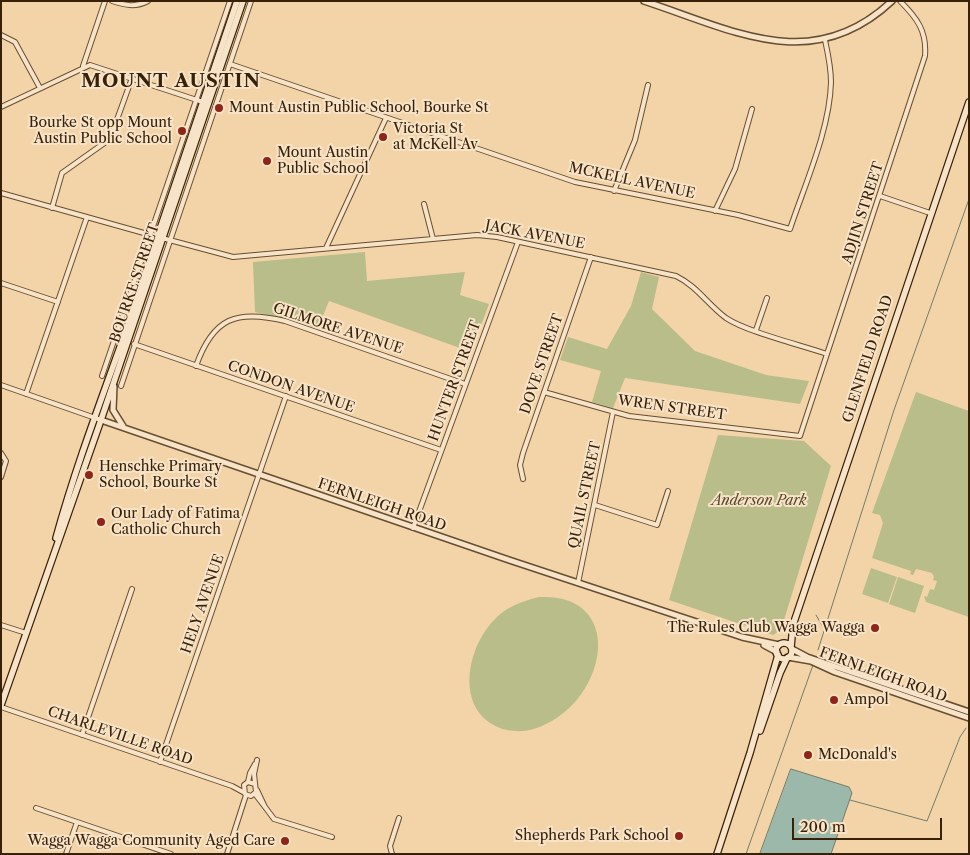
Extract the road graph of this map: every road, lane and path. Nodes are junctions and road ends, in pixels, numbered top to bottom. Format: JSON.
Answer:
{"nodes":[{"id":1,"x":105,"y":1,"type":"edge"},
{"id":2,"x":112,"y":1,"type":"edge"},
{"id":3,"x":148,"y":1,"type":"edge"},
{"id":4,"x":230,"y":1,"type":"edge"},
{"id":5,"x":237,"y":1,"type":"edge"},
{"id":6,"x":243,"y":1,"type":"edge"},
{"id":7,"x":251,"y":1,"type":"edge"},
{"id":8,"x":644,"y":1,"type":"edge"},
{"id":9,"x":892,"y":1,"type":"edge"},
{"id":10,"x":900,"y":1,"type":"edge"},
{"id":11,"x":1,"y":35,"type":"edge"},
{"id":12,"x":825,"y":40,"type":"junction"},
{"id":13,"x":230,"y":64,"type":"junction"},
{"id":14,"x":83,"y":66,"type":"junction"},
{"id":15,"x":132,"y":78,"type":"junction"},
{"id":16,"x":648,"y":85,"type":"dead end"},
{"id":17,"x":40,"y":88,"type":"junction"},
{"id":18,"x":195,"y":100,"type":"junction"},
{"id":19,"x":969,"y":102,"type":"edge"},
{"id":20,"x":205,"y":103,"type":"junction"},
{"id":21,"x":1,"y":107,"type":"edge"},
{"id":22,"x":752,"y":109,"type":"dead end"},
{"id":23,"x":386,"y":118,"type":"junction"},
{"id":24,"x":614,"y":191,"type":"junction"},
{"id":25,"x":1,"y":193,"type":"edge"},
{"id":26,"x":880,"y":196,"type":"junction"},
{"id":27,"x":424,"y":204,"type":"dead end"},
{"id":28,"x":52,"y":208,"type":"junction"},
{"id":29,"x":715,"y":211,"type":"junction"},
{"id":30,"x":930,"y":213,"type":"junction"},
{"id":31,"x":87,"y":217,"type":"junction"},
{"id":32,"x":151,"y":235,"type":"junction"},
{"id":33,"x":160,"y":238,"type":"junction"},
{"id":34,"x":433,"y":239,"type":"junction"},
{"id":35,"x":170,"y":240,"type":"junction"},
{"id":36,"x":518,"y":242,"type":"junction"},
{"id":37,"x":326,"y":248,"type":"junction"},
{"id":38,"x":591,"y":257,"type":"junction"},
{"id":39,"x":1,"y":283,"type":"edge"},
{"id":40,"x":767,"y":298,"type":"dead end"},
{"id":41,"x":58,"y":302,"type":"junction"},
{"id":42,"x":756,"y":330,"type":"junction"},
{"id":43,"x":117,"y":333,"type":"junction"},
{"id":44,"x":124,"y":336,"type":"junction"},
{"id":45,"x":134,"y":344,"type":"junction"},
{"id":46,"x":828,"y":354,"type":"junction"},
{"id":47,"x":120,"y":363,"type":"junction"},
{"id":48,"x":196,"y":366,"type":"junction"},
{"id":49,"x":102,"y":376,"type":"dead end"},
{"id":50,"x":465,"y":384,"type":"junction"},
{"id":51,"x":1,"y":385,"type":"edge"},
{"id":52,"x":121,"y":386,"type":"dead end"},
{"id":53,"x":544,"y":392,"type":"junction"},
{"id":54,"x":26,"y":394,"type":"junction"},
{"id":55,"x":286,"y":396,"type":"junction"},
{"id":56,"x":613,"y":412,"type":"junction"},
{"id":57,"x":94,"y":417,"type":"junction"},
{"id":58,"x":101,"y":420,"type":"junction"},
{"id":59,"x":127,"y":429,"type":"junction"},
{"id":60,"x":800,"y":436,"type":"joint"},
{"id":61,"x":441,"y":450,"type":"junction"},
{"id":62,"x":1,"y":454,"type":"edge"},
{"id":63,"x":259,"y":474,"type":"junction"},
{"id":64,"x":1,"y":477,"type":"edge"},
{"id":65,"x":523,"y":479,"type":"dead end"},
{"id":66,"x":668,"y":490,"type":"dead end"},
{"id":67,"x":595,"y":505,"type":"junction"},
{"id":68,"x":413,"y":528,"type":"junction"},
{"id":69,"x":47,"y":572,"type":"junction"},
{"id":70,"x":578,"y":583,"type":"junction"},
{"id":71,"x":132,"y":589,"type":"dead end"},
{"id":72,"x":1,"y":625,"type":"edge"},
{"id":73,"x":793,"y":626,"type":"junction"},
{"id":74,"x":26,"y":633,"type":"junction"},
{"id":75,"x":758,"y":642,"type":"junction"},
{"id":76,"x":780,"y":644,"type":"junction"},
{"id":77,"x":791,"y":648,"type":"junction"},
{"id":78,"x":777,"y":654,"type":"junction"},
{"id":79,"x":787,"y":658,"type":"junction"},
{"id":80,"x":1,"y":706,"type":"edge"},
{"id":81,"x":969,"y":712,"type":"edge"},
{"id":82,"x":969,"y":718,"type":"edge"},
{"id":83,"x":82,"y":735,"type":"junction"},
{"id":84,"x":750,"y":753,"type":"junction"},
{"id":85,"x":160,"y":762,"type":"junction"},
{"id":86,"x":246,"y":784,"type":"junction"},
{"id":87,"x":255,"y":784,"type":"junction"},
{"id":88,"x":232,"y":786,"type":"junction"},
{"id":89,"x":244,"y":793,"type":"junction"},
{"id":90,"x":254,"y":793,"type":"junction"},
{"id":91,"x":36,"y":808,"type":"dead end"},
{"id":92,"x":242,"y":810,"type":"junction"},
{"id":93,"x":399,"y":818,"type":"dead end"},
{"id":94,"x":77,"y":822,"type":"junction"},
{"id":95,"x":332,"y":837,"type":"dead end"},
{"id":96,"x":66,"y":854,"type":"edge"},
{"id":97,"x":171,"y":854,"type":"edge"},
{"id":98,"x":227,"y":854,"type":"edge"},
{"id":99,"x":392,"y":854,"type":"edge"},
{"id":100,"x":717,"y":854,"type":"edge"}],
"edges":[{"from":1,"to":14,"type":"street"},
{"from":2,"to":3,"type":"street"},
{"from":4,"to":18,"type":"street","name":"BOURKE STREET"},
{"from":5,"to":20,"type":"main road","name":"BOURKE STREET"},
{"from":6,"to":20,"type":"main road","name":"BOURKE STREET"},
{"from":7,"to":13,"type":"street","name":"BOURKE STREET"},
{"from":8,"to":12,"type":"street"},
{"from":9,"to":12,"type":"street"},
{"from":10,"to":26,"type":"street","name":"ADJIN STREET"},
{"from":11,"to":17,"type":"street"},
{"from":12,"to":29,"type":"street","name":"MCKELL AVENUE"},
{"from":13,"to":23,"type":"street","name":"MCKELL AVENUE"},
{"from":13,"to":35,"type":"street","name":"BOURKE STREET"},
{"from":14,"to":15,"type":"street"},
{"from":14,"to":17,"type":"street"},
{"from":15,"to":18,"type":"street"},
{"from":15,"to":28,"type":"street"},
{"from":16,"to":24,"type":"street"},
{"from":17,"to":21,"type":"street"},
{"from":18,"to":20,"type":"street"},
{"from":18,"to":32,"type":"street","name":"BOURKE STREET"},
{"from":19,"to":30,"type":"main road","name":"GLENFIELD ROAD"},
{"from":20,"to":33,"type":"main road","name":"BOURKE STREET"},
{"from":22,"to":29,"type":"street"},
{"from":23,"to":24,"type":"street","name":"MCKELL AVENUE"},
{"from":23,"to":37,"type":"street"},
{"from":24,"to":29,"type":"street","name":"MCKELL AVENUE"},
{"from":25,"to":28,"type":"street"},
{"from":26,"to":30,"type":"street"},
{"from":26,"to":46,"type":"street","name":"ADJIN STREET"},
{"from":27,"to":34,"type":"street"},
{"from":28,"to":31,"type":"street"},
{"from":30,"to":73,"type":"main road","name":"GLENFIELD ROAD"},
{"from":31,"to":32,"type":"street"},
{"from":31,"to":41,"type":"street"},
{"from":32,"to":43,"type":"street","name":"BOURKE STREET"},
{"from":33,"to":35,"type":"street","name":"JACK AVENUE"},
{"from":33,"to":44,"type":"main road","name":"BOURKE STREET"},
{"from":33,"to":47,"type":"main road","name":"BOURKE STREET"},
{"from":34,"to":36,"type":"street","name":"JACK AVENUE"},
{"from":34,"to":37,"type":"street","name":"JACK AVENUE"},
{"from":35,"to":37,"type":"street","name":"JACK AVENUE"},
{"from":35,"to":45,"type":"street","name":"BOURKE STREET"},
{"from":36,"to":38,"type":"street","name":"JACK AVENUE"},
{"from":36,"to":50,"type":"street","name":"HUNTER STREET"},
{"from":38,"to":42,"type":"street","name":"JACK AVENUE"},
{"from":38,"to":53,"type":"street","name":"DOVE STREET"},
{"from":39,"to":41,"type":"street"},
{"from":40,"to":42,"type":"street"},
{"from":41,"to":54,"type":"street"},
{"from":42,"to":46,"type":"street","name":"JACK AVENUE"},
{"from":43,"to":44,"type":"street","name":"BOURKE STREET"},
{"from":43,"to":49,"type":"street","name":"BOURKE STREET"},
{"from":44,"to":57,"type":"main road","name":"BOURKE STREET"},
{"from":45,"to":48,"type":"street","name":"CONDON AVENUE"},
{"from":45,"to":52,"type":"street","name":"BOURKE STREET"},
{"from":46,"to":60,"type":"street","name":"ADJIN STREET"},
{"from":47,"to":58,"type":"main road","name":"BOURKE STREET"},
{"from":47,"to":59,"type":"street"},
{"from":48,"to":50,"type":"street","name":"GILMORE AVENUE"},
{"from":48,"to":55,"type":"street","name":"CONDON AVENUE"},
{"from":50,"to":61,"type":"street","name":"HUNTER STREET"},
{"from":51,"to":54,"type":"street","name":"FERNLEIGH ROAD"},
{"from":53,"to":56,"type":"street","name":"WREN STREET"},
{"from":53,"to":65,"type":"street","name":"DOVE STREET"},
{"from":54,"to":57,"type":"street","name":"FERNLEIGH ROAD"},
{"from":55,"to":61,"type":"street","name":"CONDON AVENUE"},
{"from":55,"to":63,"type":"street","name":"HELY AVENUE"},
{"from":56,"to":60,"type":"street","name":"WREN STREET"},
{"from":56,"to":67,"type":"street","name":"QUAIL STREET"},
{"from":57,"to":58,"type":"street","name":"FERNLEIGH ROAD"},
{"from":57,"to":69,"type":"main road","name":"BOURKE STREET"},
{"from":58,"to":59,"type":"street","name":"FERNLEIGH ROAD"},
{"from":58,"to":69,"type":"main road","name":"BOURKE STREET"},
{"from":59,"to":63,"type":"street","name":"FERNLEIGH ROAD"},
{"from":61,"to":68,"type":"street","name":"HUNTER STREET"},
{"from":62,"to":64,"type":"street"},
{"from":63,"to":68,"type":"street","name":"FERNLEIGH ROAD"},
{"from":63,"to":85,"type":"street","name":"HELY AVENUE"},
{"from":66,"to":67,"type":"street"},
{"from":67,"to":70,"type":"street","name":"QUAIL STREET"},
{"from":68,"to":70,"type":"street","name":"FERNLEIGH ROAD"},
{"from":69,"to":74,"type":"main road","name":"BOURKE STREET"},
{"from":70,"to":75,"type":"street","name":"FERNLEIGH ROAD"},
{"from":71,"to":83,"type":"street"},
{"from":72,"to":74,"type":"street"},
{"from":73,"to":76,"type":"main road","name":"GLENFIELD ROAD"},
{"from":73,"to":77,"type":"main road","name":"GLENFIELD ROAD"},
{"from":74,"to":80,"type":"main road","name":"BOURKE STREET"},
{"from":75,"to":76,"type":"street","name":"FERNLEIGH ROAD"},
{"from":75,"to":78,"type":"street","name":"FERNLEIGH ROAD"},
{"from":76,"to":77,"type":"main road"},
{"from":76,"to":78,"type":"main road","name":"GLENFIELD ROAD"},
{"from":77,"to":79,"type":"main road"},
{"from":77,"to":81,"type":"street","name":"FERNLEIGH ROAD"},
{"from":78,"to":79,"type":"main road"},
{"from":78,"to":84,"type":"main road","name":"GLENFIELD ROAD"},
{"from":79,"to":82,"type":"street","name":"FERNLEIGH ROAD"},
{"from":79,"to":84,"type":"main road"},
{"from":80,"to":83,"type":"street","name":"CHARLEVILLE ROAD"},
{"from":83,"to":85,"type":"street","name":"CHARLEVILLE ROAD"},
{"from":84,"to":100,"type":"main road"},
{"from":85,"to":88,"type":"street","name":"CHARLEVILLE ROAD"},
{"from":86,"to":87,"type":"street"},
{"from":86,"to":87,"type":"street"},
{"from":86,"to":88,"type":"street","name":"CHARLEVILLE ROAD"},
{"from":86,"to":89,"type":"street"},
{"from":87,"to":90,"type":"street"},
{"from":88,"to":89,"type":"street","name":"CHARLEVILLE ROAD"},
{"from":89,"to":90,"type":"street","name":"CHARLEVILLE ROAD"},
{"from":89,"to":92,"type":"street"},
{"from":90,"to":92,"type":"street"},
{"from":90,"to":95,"type":"street"},
{"from":91,"to":94,"type":"street"},
{"from":92,"to":98,"type":"street"},
{"from":93,"to":99,"type":"street"},
{"from":94,"to":96,"type":"street"},
{"from":94,"to":97,"type":"street"}]}
